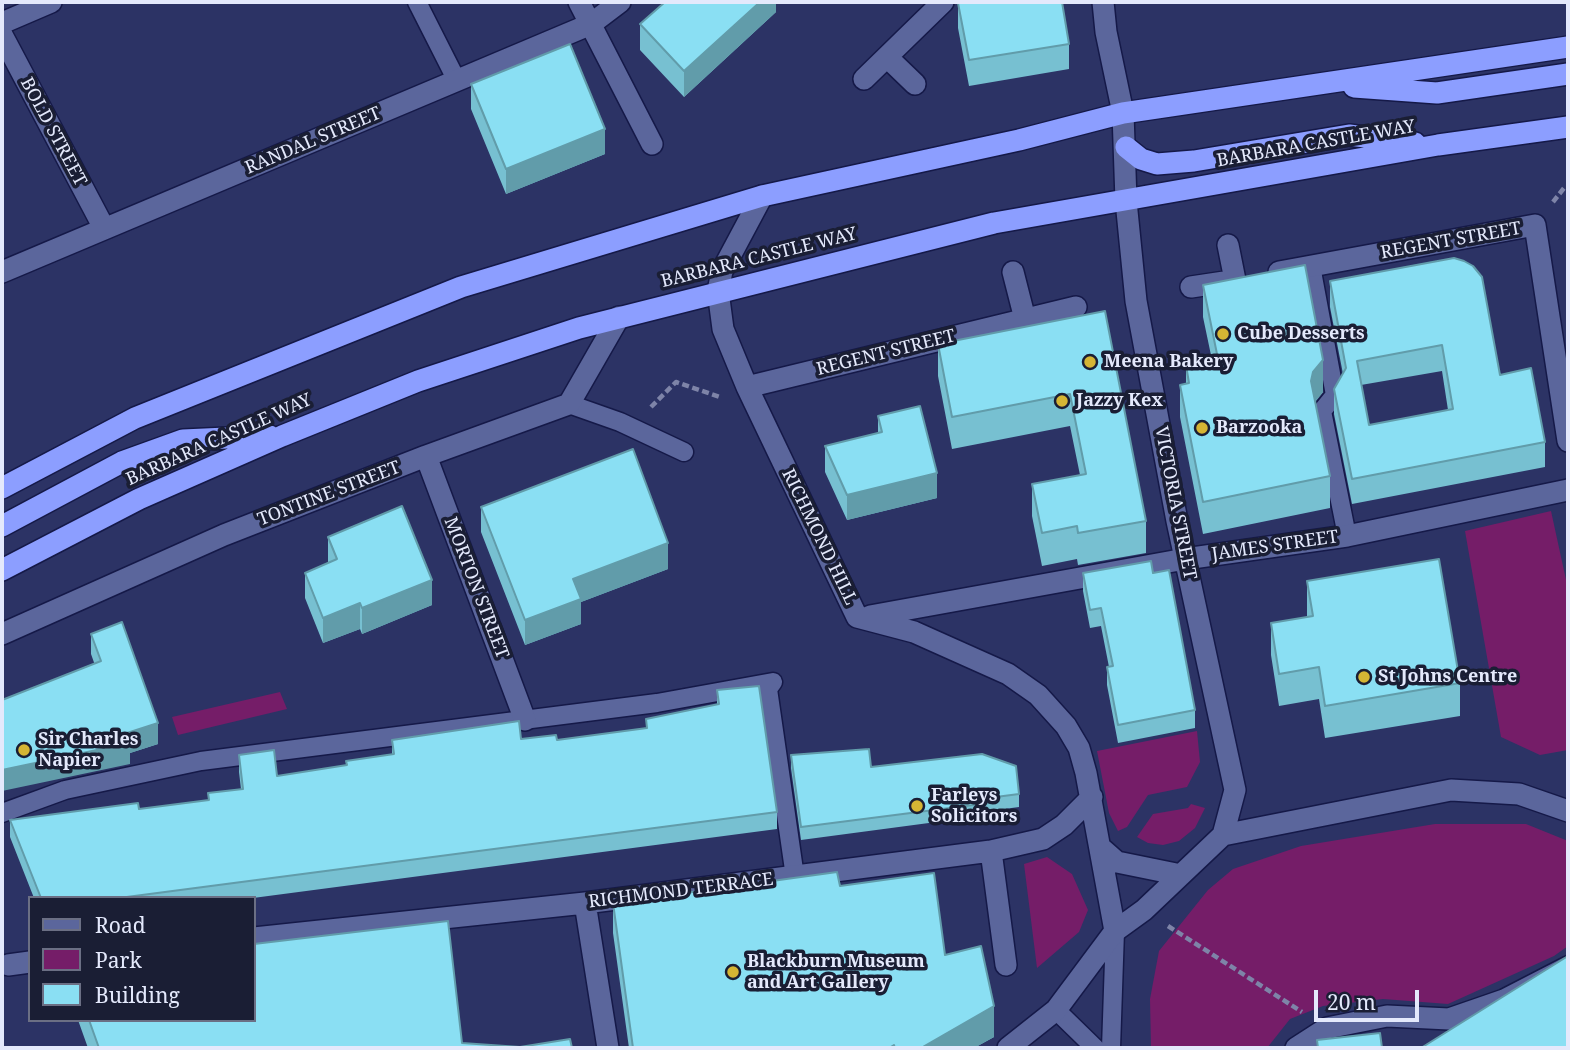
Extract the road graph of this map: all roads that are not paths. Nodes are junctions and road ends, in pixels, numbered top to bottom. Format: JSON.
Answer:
{"nodes":[{"id":1,"x":51,"y":2,"type":"edge"},
{"id":2,"x":417,"y":2,"type":"edge"},
{"id":3,"x":579,"y":2,"type":"edge"},
{"id":4,"x":620,"y":2,"type":"edge"},
{"id":5,"x":943,"y":2,"type":"edge"},
{"id":6,"x":1103,"y":2,"type":"edge"},
{"id":7,"x":2,"y":23,"type":"edge"},
{"id":8,"x":592,"y":24,"type":"junction"},
{"id":9,"x":2,"y":35,"type":"edge"},
{"id":10,"x":1568,"y":47,"type":"edge"},
{"id":11,"x":887,"y":57,"type":"junction"},
{"id":12,"x":1568,"y":74,"type":"edge"},
{"id":13,"x":864,"y":79,"type":"dead end"},
{"id":14,"x":457,"y":81,"type":"junction"},
{"id":15,"x":915,"y":84,"type":"dead end"},
{"id":16,"x":1313,"y":84,"type":"junction"},
{"id":17,"x":1124,"y":113,"type":"junction"},
{"id":18,"x":1568,"y":127,"type":"edge"},
{"id":19,"x":652,"y":144,"type":"dead end"},
{"id":20,"x":1438,"y":145,"type":"junction"},
{"id":21,"x":1126,"y":147,"type":"junction"},
{"id":22,"x":762,"y":197,"type":"junction"},
{"id":23,"x":1126,"y":201,"type":"junction"},
{"id":24,"x":104,"y":228,"type":"junction"},
{"id":25,"x":1228,"y":245,"type":"dead end"},
{"id":26,"x":1311,"y":266,"type":"junction"},
{"id":27,"x":2,"y":272,"type":"edge"},
{"id":28,"x":1013,"y":272,"type":"dead end"},
{"id":29,"x":1235,"y":280,"type":"junction"},
{"id":30,"x":1191,"y":287,"type":"dead end"},
{"id":31,"x":718,"y":291,"type":"junction"},
{"id":32,"x":1076,"y":307,"type":"dead end"},
{"id":33,"x":619,"y":317,"type":"junction"},
{"id":34,"x":1025,"y":319,"type":"junction"},
{"id":35,"x":747,"y":387,"type":"junction"},
{"id":36,"x":569,"y":404,"type":"junction"},
{"id":37,"x":282,"y":436,"type":"junction"},
{"id":38,"x":1568,"y":441,"type":"edge"},
{"id":39,"x":684,"y":452,"type":"dead end"},
{"id":40,"x":426,"y":456,"type":"junction"},
{"id":41,"x":2,"y":488,"type":"edge"},
{"id":42,"x":1568,"y":490,"type":"edge"},
{"id":43,"x":2,"y":526,"type":"edge"},
{"id":44,"x":1347,"y":536,"type":"junction"},
{"id":45,"x":1185,"y":559,"type":"junction"},
{"id":46,"x":2,"y":570,"type":"edge"},
{"id":47,"x":857,"y":617,"type":"junction"},
{"id":48,"x":2,"y":634,"type":"edge"},
{"id":49,"x":525,"y":720,"type":"junction"},
{"id":50,"x":1092,"y":797,"type":"junction"},
{"id":51,"x":1568,"y":811,"type":"edge"},
{"id":52,"x":2,"y":813,"type":"edge"},
{"id":53,"x":1223,"y":835,"type":"junction"},
{"id":54,"x":1100,"y":847,"type":"junction"},
{"id":55,"x":991,"y":851,"type":"junction"},
{"id":56,"x":1181,"y":875,"type":"junction"},
{"id":57,"x":795,"y":877,"type":"junction"},
{"id":58,"x":585,"y":903,"type":"junction"},
{"id":59,"x":1115,"y":932,"type":"junction"},
{"id":60,"x":256,"y":938,"type":"edge"},
{"id":61,"x":28,"y":962,"type":"edge"},
{"id":62,"x":4,"y":964,"type":"edge"},
{"id":63,"x":1006,"y":965,"type":"dead end"},
{"id":64,"x":1568,"y":967,"type":"edge"},
{"id":65,"x":1056,"y":1010,"type":"junction"},
{"id":66,"x":608,"y":1048,"type":"edge"},
{"id":67,"x":1008,"y":1048,"type":"edge"},
{"id":68,"x":1095,"y":1048,"type":"edge"},
{"id":69,"x":1111,"y":1048,"type":"edge"},
{"id":70,"x":1296,"y":1048,"type":"edge"}],
"edges":[{"from":1,"to":7,"type":"street"},
{"from":2,"to":14,"type":"lane"},
{"from":3,"to":8,"type":"street"},
{"from":4,"to":8,"type":"street","name":"RANDAL STREET"},
{"from":5,"to":11,"type":"street"},
{"from":6,"to":17,"type":"street","name":"VICTORIA STREET"},
{"from":8,"to":14,"type":"street","name":"RANDAL STREET"},
{"from":8,"to":19,"type":"street"},
{"from":9,"to":24,"type":"street","name":"BOLD STREET"},
{"from":10,"to":16,"type":"highway"},
{"from":11,"to":13,"type":"street"},
{"from":11,"to":15,"type":"street"},
{"from":12,"to":16,"type":"highway"},
{"from":14,"to":24,"type":"street","name":"RANDAL STREET"},
{"from":16,"to":17,"type":"highway"},
{"from":17,"to":21,"type":"street","name":"VICTORIA STREET"},
{"from":17,"to":22,"type":"highway"},
{"from":18,"to":20,"type":"highway","name":"BARBARA CASTLE WAY"},
{"from":20,"to":21,"type":"highway"},
{"from":20,"to":23,"type":"highway","name":"BARBARA CASTLE WAY"},
{"from":21,"to":23,"type":"street","name":"VICTORIA STREET"},
{"from":22,"to":31,"type":"street","name":"RICHMOND HILL"},
{"from":22,"to":41,"type":"highway"},
{"from":23,"to":31,"type":"highway","name":"BARBARA CASTLE WAY"},
{"from":23,"to":45,"type":"street","name":"VICTORIA STREET"},
{"from":24,"to":27,"type":"street","name":"RANDAL STREET"},
{"from":25,"to":29,"type":"street"},
{"from":26,"to":29,"type":"street","name":"REGENT STREET"},
{"from":26,"to":38,"type":"street","name":"REGENT STREET"},
{"from":26,"to":44,"type":"lane"},
{"from":28,"to":34,"type":"street"},
{"from":29,"to":30,"type":"street","name":"REGENT STREET"},
{"from":31,"to":33,"type":"highway","name":"BARBARA CASTLE WAY"},
{"from":31,"to":35,"type":"street","name":"RICHMOND HILL"},
{"from":32,"to":34,"type":"street","name":"REGENT STREET"},
{"from":33,"to":36,"type":"street"},
{"from":33,"to":37,"type":"highway","name":"BARBARA CASTLE WAY"},
{"from":34,"to":35,"type":"street","name":"REGENT STREET"},
{"from":35,"to":47,"type":"street","name":"RICHMOND HILL"},
{"from":36,"to":39,"type":"lane"},
{"from":36,"to":40,"type":"street","name":"TONTINE STREET"},
{"from":37,"to":43,"type":"highway"},
{"from":37,"to":46,"type":"highway","name":"BARBARA CASTLE WAY"},
{"from":40,"to":48,"type":"street","name":"TONTINE STREET"},
{"from":40,"to":49,"type":"street","name":"MORTON STREET"},
{"from":42,"to":44,"type":"street","name":"JAMES STREET"},
{"from":44,"to":45,"type":"street","name":"JAMES STREET"},
{"from":45,"to":47,"type":"street","name":"JAMES STREET"},
{"from":45,"to":53,"type":"street","name":"VICTORIA STREET"},
{"from":47,"to":50,"type":"street","name":"RICHMOND HILL"},
{"from":49,"to":52,"type":"lane"},
{"from":49,"to":57,"type":"lane"},
{"from":50,"to":54,"type":"street","name":"RICHMOND HILL"},
{"from":50,"to":55,"type":"street","name":"RICHMOND TERRACE"},
{"from":51,"to":53,"type":"street"},
{"from":53,"to":56,"type":"street"},
{"from":54,"to":56,"type":"street"},
{"from":54,"to":59,"type":"street","name":"RICHMOND HILL"},
{"from":55,"to":57,"type":"street","name":"RICHMOND TERRACE"},
{"from":55,"to":63,"type":"street"},
{"from":56,"to":59,"type":"street"},
{"from":57,"to":58,"type":"street","name":"RICHMOND TERRACE"},
{"from":58,"to":60,"type":"street","name":"RICHMOND TERRACE"},
{"from":58,"to":66,"type":"street"},
{"from":59,"to":65,"type":"street"},
{"from":59,"to":69,"type":"lane"},
{"from":61,"to":62,"type":"street"},
{"from":64,"to":70,"type":"street"},
{"from":65,"to":67,"type":"street"},
{"from":65,"to":68,"type":"lane"}]}
